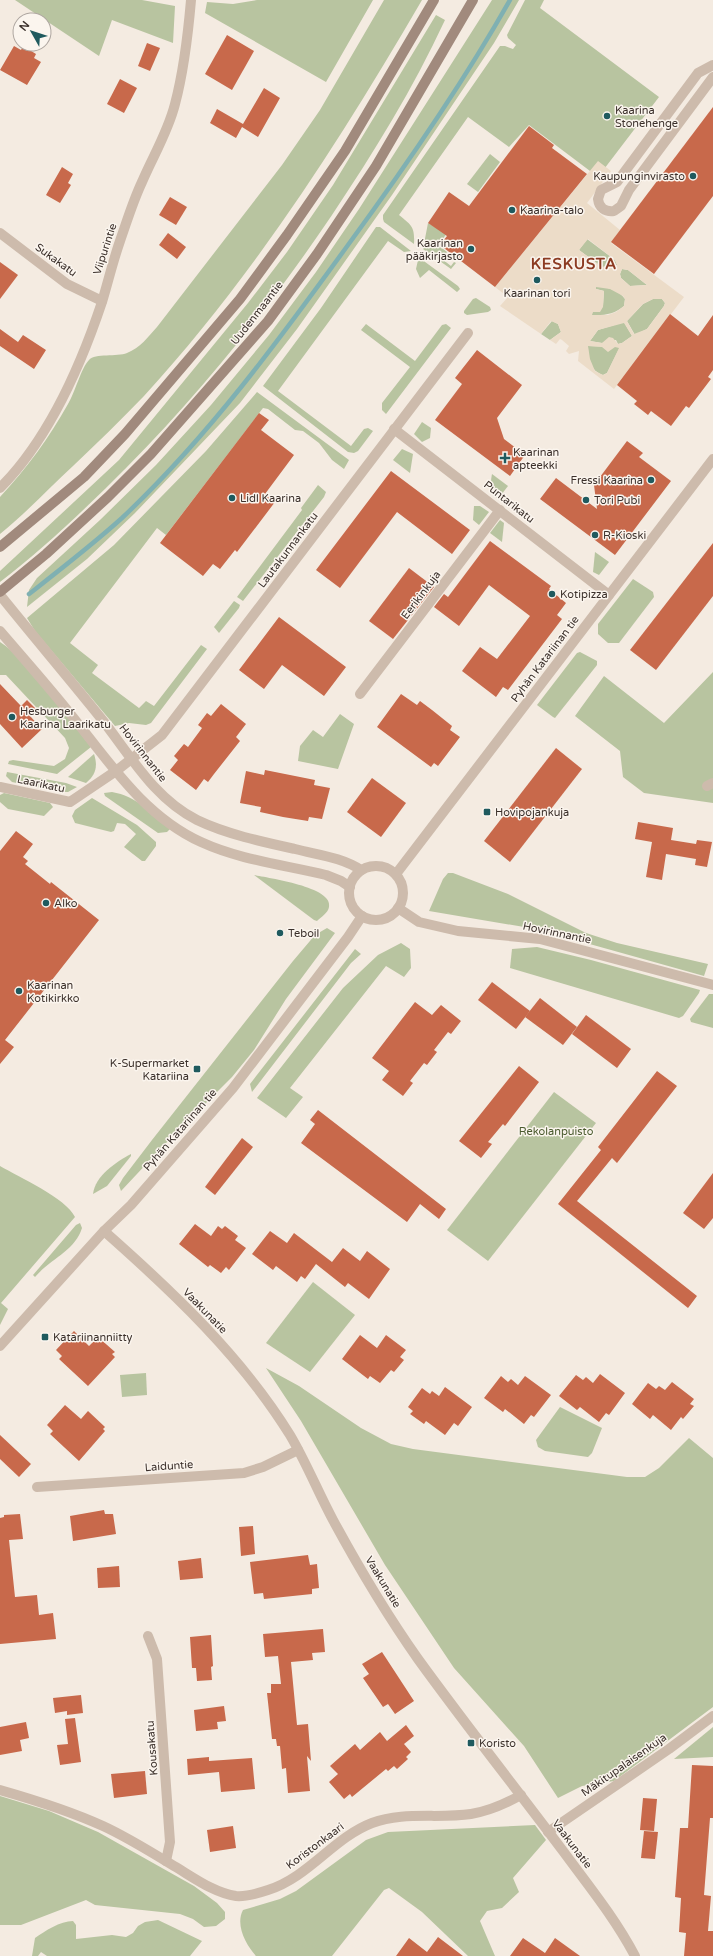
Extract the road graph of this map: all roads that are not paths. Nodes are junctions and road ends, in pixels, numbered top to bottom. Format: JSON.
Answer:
{"nodes":[{"id":1,"x":191,"y":0,"type":"edge"},
{"id":2,"x":434,"y":0,"type":"edge"},
{"id":3,"x":472,"y":0,"type":"edge"},
{"id":4,"x":713,"y":64,"type":"edge"},
{"id":5,"x":713,"y":77,"type":"edge"},
{"id":6,"x":0,"y":233,"type":"edge"},
{"id":7,"x":102,"y":301,"type":"junction"},
{"id":8,"x":468,"y":333,"type":"dead end"},
{"id":9,"x":394,"y":429,"type":"junction"},
{"id":10,"x":713,"y":459,"type":"edge"},
{"id":11,"x":0,"y":488,"type":"edge"},
{"id":12,"x":500,"y":510,"type":"junction"},
{"id":13,"x":0,"y":547,"type":"edge"},
{"id":14,"x":0,"y":594,"type":"edge"},
{"id":15,"x":610,"y":595,"type":"junction"},
{"id":16,"x":0,"y":631,"type":"edge"},
{"id":17,"x":360,"y":694,"type":"dead end"},
{"id":18,"x":132,"y":759,"type":"junction"},
{"id":19,"x":116,"y":771,"type":"junction"},
{"id":20,"x":0,"y":787,"type":"edge"},
{"id":21,"x":361,"y":870,"type":"junction"},
{"id":22,"x":396,"y":874,"type":"junction"},
{"id":23,"x":350,"y":887,"type":"junction"},
{"id":24,"x":398,"y":908,"type":"junction"},
{"id":25,"x":362,"y":916,"type":"junction"},
{"id":26,"x":713,"y":985,"type":"edge"},
{"id":27,"x":104,"y":1231,"type":"junction"},
{"id":28,"x":0,"y":1346,"type":"edge"},
{"id":29,"x":298,"y":1450,"type":"junction"},
{"id":30,"x":37,"y":1487,"type":"dead end"},
{"id":31,"x":148,"y":1636,"type":"dead end"},
{"id":32,"x":713,"y":1716,"type":"edge"},
{"id":33,"x":0,"y":1790,"type":"edge"},
{"id":34,"x":521,"y":1795,"type":"junction"},
{"id":35,"x":548,"y":1832,"type":"junction"},
{"id":36,"x":166,"y":1861,"type":"junction"},
{"id":37,"x":635,"y":1956,"type":"edge"}],
"edges":[{"from":1,"to":7,"type":"street","name":"Viipurintie"},
{"from":2,"to":13,"type":"main road","name":"Uudenmaantie"},
{"from":3,"to":14,"type":"main road","name":"Uudenmaantie"},
{"from":4,"to":5,"type":"street"},
{"from":6,"to":7,"type":"street","name":"Sukakatu"},
{"from":7,"to":11,"type":"street","name":"Viipurintie"},
{"from":8,"to":9,"type":"street","name":"Lautakunnankatu"},
{"from":9,"to":12,"type":"street","name":"Puntarikatu"},
{"from":9,"to":18,"type":"street","name":"Lautakunnankatu"},
{"from":10,"to":15,"type":"street","name":"Pyhän Katariinan tie"},
{"from":12,"to":15,"type":"street","name":"Puntarikatu"},
{"from":12,"to":17,"type":"street","name":"Eerikinkuja"},
{"from":14,"to":18,"type":"street","name":"Hovirinnantie"},
{"from":15,"to":22,"type":"street","name":"Pyhän Katariinan tie"},
{"from":16,"to":19,"type":"street"},
{"from":18,"to":19,"type":"street","name":"Lautakunnankatu"},
{"from":18,"to":21,"type":"street","name":"Hovirinnantie"},
{"from":19,"to":20,"type":"street","name":"Laarikatu"},
{"from":19,"to":23,"type":"street"},
{"from":21,"to":22,"type":"street"},
{"from":21,"to":23,"type":"street"},
{"from":22,"to":24,"type":"street"},
{"from":23,"to":25,"type":"street"},
{"from":24,"to":25,"type":"street"},
{"from":24,"to":26,"type":"street","name":"Hovirinnantie"},
{"from":25,"to":27,"type":"street","name":"Pyhän Katariinan tie"},
{"from":27,"to":28,"type":"street","name":"Pyhän Katariinan tie"},
{"from":27,"to":29,"type":"street","name":"Vaakunatie"},
{"from":29,"to":30,"type":"street","name":"Laiduntie"},
{"from":29,"to":34,"type":"street","name":"Vaakunatie"},
{"from":31,"to":36,"type":"street","name":"Kousakatu"},
{"from":32,"to":35,"type":"street","name":"Mäkitupalaisenkuja"},
{"from":33,"to":36,"type":"street","name":"Koristonkaari"},
{"from":34,"to":35,"type":"street","name":"Vaakunatie"},
{"from":34,"to":36,"type":"street","name":"Koristonkaari"},
{"from":35,"to":37,"type":"street","name":"Vaakunatie"}]}
